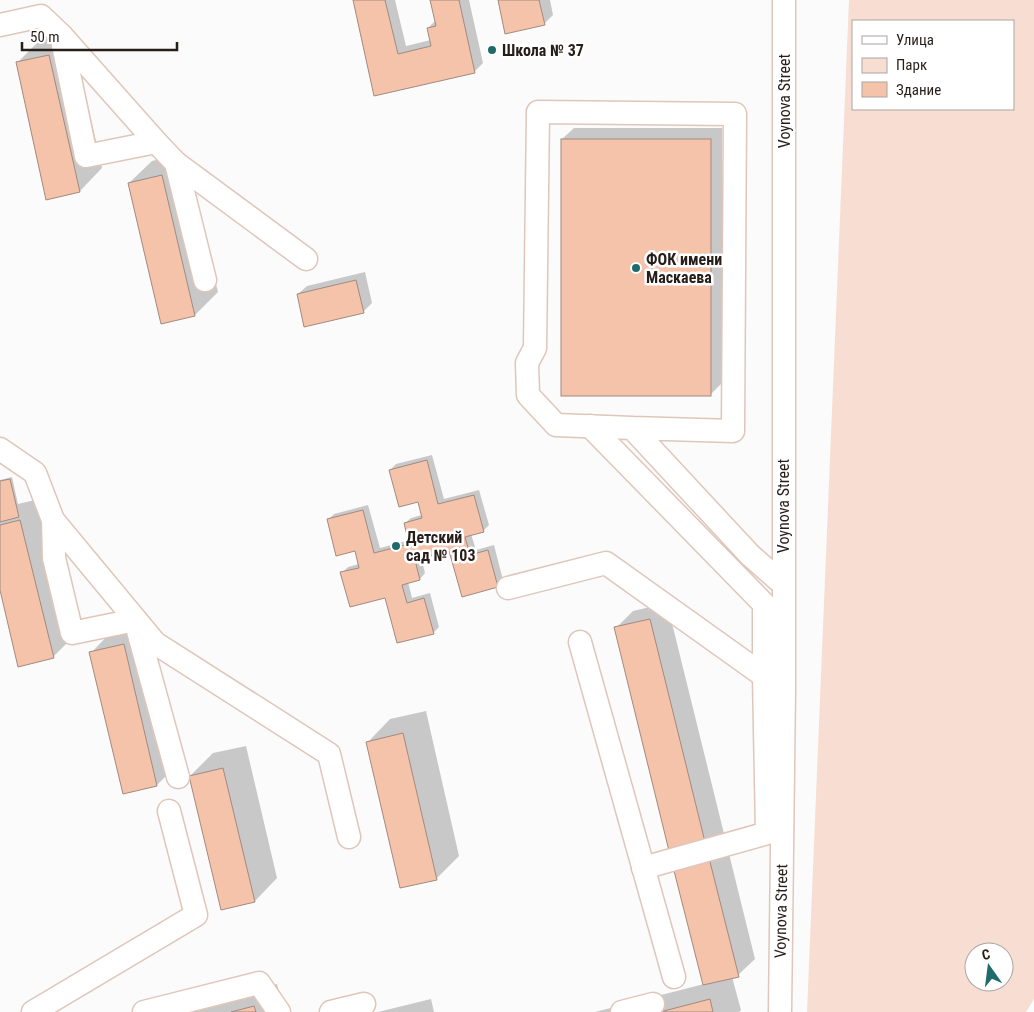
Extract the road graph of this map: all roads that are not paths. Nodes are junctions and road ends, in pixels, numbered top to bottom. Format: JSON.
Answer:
{"nodes":[{"id":1,"x":784,"y":0,"type":"edge"},
{"id":2,"x":34,"y":8,"type":"edge"},
{"id":3,"x":0,"y":25,"type":"edge"},
{"id":4,"x":61,"y":35,"type":"junction"},
{"id":5,"x":156,"y":142,"type":"junction"},
{"id":6,"x":176,"y":163,"type":"junction"},
{"id":7,"x":306,"y":259,"type":"dead end"},
{"id":8,"x":205,"y":280,"type":"dead end"},
{"id":9,"x":590,"y":426,"type":"junction"},
{"id":10,"x":632,"y":428,"type":"junction"},
{"id":11,"x":0,"y":449,"type":"edge"},
{"id":12,"x":53,"y":520,"type":"junction"},
{"id":13,"x":783,"y":584,"type":"junction"},
{"id":14,"x":508,"y":588,"type":"dead end"},
{"id":15,"x":135,"y":620,"type":"junction"},
{"id":16,"x":580,"y":642,"type":"dead end"},
{"id":17,"x":764,"y":677,"type":"junction"},
{"id":18,"x":784,"y":688,"type":"junction"},
{"id":19,"x":178,"y":777,"type":"dead end"},
{"id":20,"x":169,"y":811,"type":"dead end"},
{"id":21,"x":775,"y":831,"type":"junction"},
{"id":22,"x":348,"y":837,"type":"dead end"},
{"id":23,"x":643,"y":868,"type":"junction"},
{"id":24,"x":674,"y":977,"type":"dead end"},
{"id":25,"x":364,"y":1004,"type":"dead end"},
{"id":26,"x":653,"y":1004,"type":"dead end"},
{"id":27,"x":33,"y":1012,"type":"edge"},
{"id":28,"x":144,"y":1012,"type":"edge"},
{"id":29,"x":279,"y":1012,"type":"edge"},
{"id":30,"x":331,"y":1012,"type":"edge"},
{"id":31,"x":622,"y":1012,"type":"edge"},
{"id":32,"x":766,"y":1012,"type":"edge"},
{"id":33,"x":780,"y":1012,"type":"edge"}],
"edges":[{"from":1,"to":13,"type":"street","name":"Voynova Street"},
{"from":2,"to":3,"type":"street"},
{"from":2,"to":4,"type":"street"},
{"from":4,"to":5,"type":"street"},
{"from":4,"to":5,"type":"street"},
{"from":5,"to":6,"type":"street"},
{"from":6,"to":7,"type":"street"},
{"from":6,"to":8,"type":"street"},
{"from":9,"to":10,"type":"street"},
{"from":9,"to":10,"type":"street"},
{"from":9,"to":17,"type":"street"},
{"from":10,"to":13,"type":"street"},
{"from":11,"to":12,"type":"street"},
{"from":12,"to":15,"type":"street"},
{"from":12,"to":15,"type":"street"},
{"from":13,"to":18,"type":"street","name":"Voynova Street"},
{"from":14,"to":17,"type":"street"},
{"from":15,"to":19,"type":"street"},
{"from":15,"to":22,"type":"street"},
{"from":16,"to":23,"type":"street"},
{"from":17,"to":18,"type":"street"},
{"from":17,"to":21,"type":"street"},
{"from":18,"to":21,"type":"street","name":"Voynova Street"},
{"from":20,"to":27,"type":"street"},
{"from":21,"to":23,"type":"street"},
{"from":21,"to":32,"type":"street"},
{"from":21,"to":33,"type":"street","name":"Voynova Street"},
{"from":23,"to":24,"type":"street"},
{"from":25,"to":30,"type":"street"},
{"from":26,"to":31,"type":"street"},
{"from":28,"to":29,"type":"street"}]}
